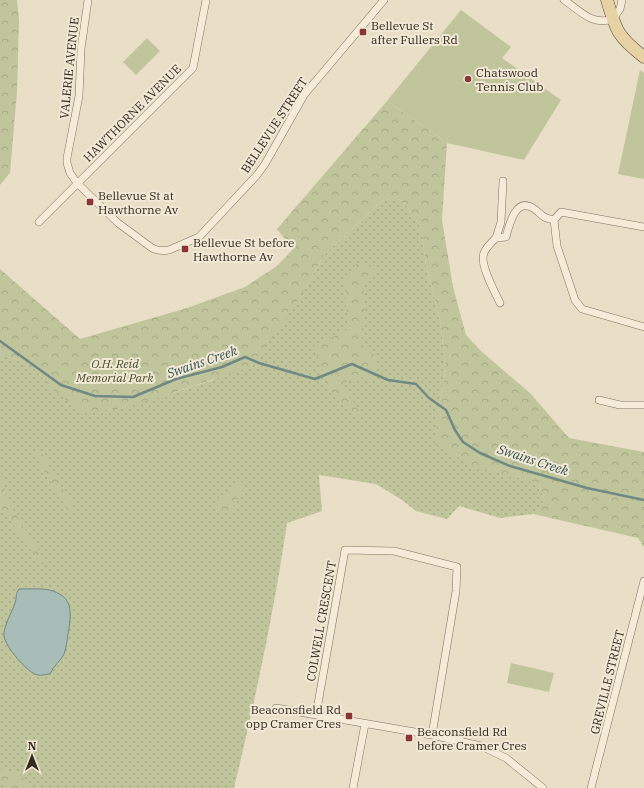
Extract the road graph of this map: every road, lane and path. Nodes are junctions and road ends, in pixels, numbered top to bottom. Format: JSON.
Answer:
{"nodes":[{"id":1,"x":88,"y":0,"type":"edge"},
{"id":2,"x":206,"y":0,"type":"edge"},
{"id":3,"x":384,"y":0,"type":"edge"},
{"id":4,"x":564,"y":0,"type":"edge"},
{"id":5,"x":608,"y":0,"type":"edge"},
{"id":6,"x":622,"y":0,"type":"edge"},
{"id":7,"x":613,"y":19,"type":"junction"},
{"id":8,"x":644,"y":57,"type":"edge"},
{"id":9,"x":503,"y":181,"type":"dead end"},
{"id":10,"x":77,"y":184,"type":"junction"},
{"id":11,"x":554,"y":220,"type":"junction"},
{"id":12,"x":38,"y":222,"type":"dead end"},
{"id":13,"x":644,"y":227,"type":"edge"},
{"id":14,"x":496,"y":238,"type":"junction"},
{"id":15,"x":500,"y":304,"type":"dead end"},
{"id":16,"x":644,"y":327,"type":"edge"},
{"id":17,"x":599,"y":400,"type":"dead end"},
{"id":18,"x":644,"y":405,"type":"edge"},
{"id":19,"x":644,"y":581,"type":"edge"},
{"id":20,"x":276,"y":708,"type":"dead end"},
{"id":21,"x":316,"y":715,"type":"junction"},
{"id":22,"x":365,"y":724,"type":"junction"},
{"id":23,"x":432,"y":735,"type":"junction"},
{"id":24,"x":353,"y":788,"type":"edge"},
{"id":25,"x":543,"y":788,"type":"edge"},
{"id":26,"x":591,"y":788,"type":"edge"}],
"edges":[{"from":1,"to":10,"type":"street","name":"VALERIE AVENUE"},
{"from":2,"to":10,"type":"street","name":"HAWTHORNE AVENUE"},
{"from":3,"to":10,"type":"street","name":"BELLEVUE STREET"},
{"from":4,"to":7,"type":"street"},
{"from":5,"to":7,"type":"main road"},
{"from":6,"to":7,"type":"street"},
{"from":7,"to":8,"type":"main road"},
{"from":9,"to":14,"type":"street"},
{"from":10,"to":12,"type":"street","name":"HAWTHORNE AVENUE"},
{"from":11,"to":13,"type":"street"},
{"from":11,"to":14,"type":"street"},
{"from":11,"to":16,"type":"street"},
{"from":14,"to":15,"type":"street"},
{"from":17,"to":18,"type":"street"},
{"from":19,"to":26,"type":"street","name":"GREVILLE STREET"},
{"from":20,"to":21,"type":"street"},
{"from":21,"to":22,"type":"street"},
{"from":21,"to":23,"type":"street","name":"COLWELL CRESCENT"},
{"from":22,"to":23,"type":"street"},
{"from":22,"to":24,"type":"street"},
{"from":23,"to":25,"type":"street"}]}
